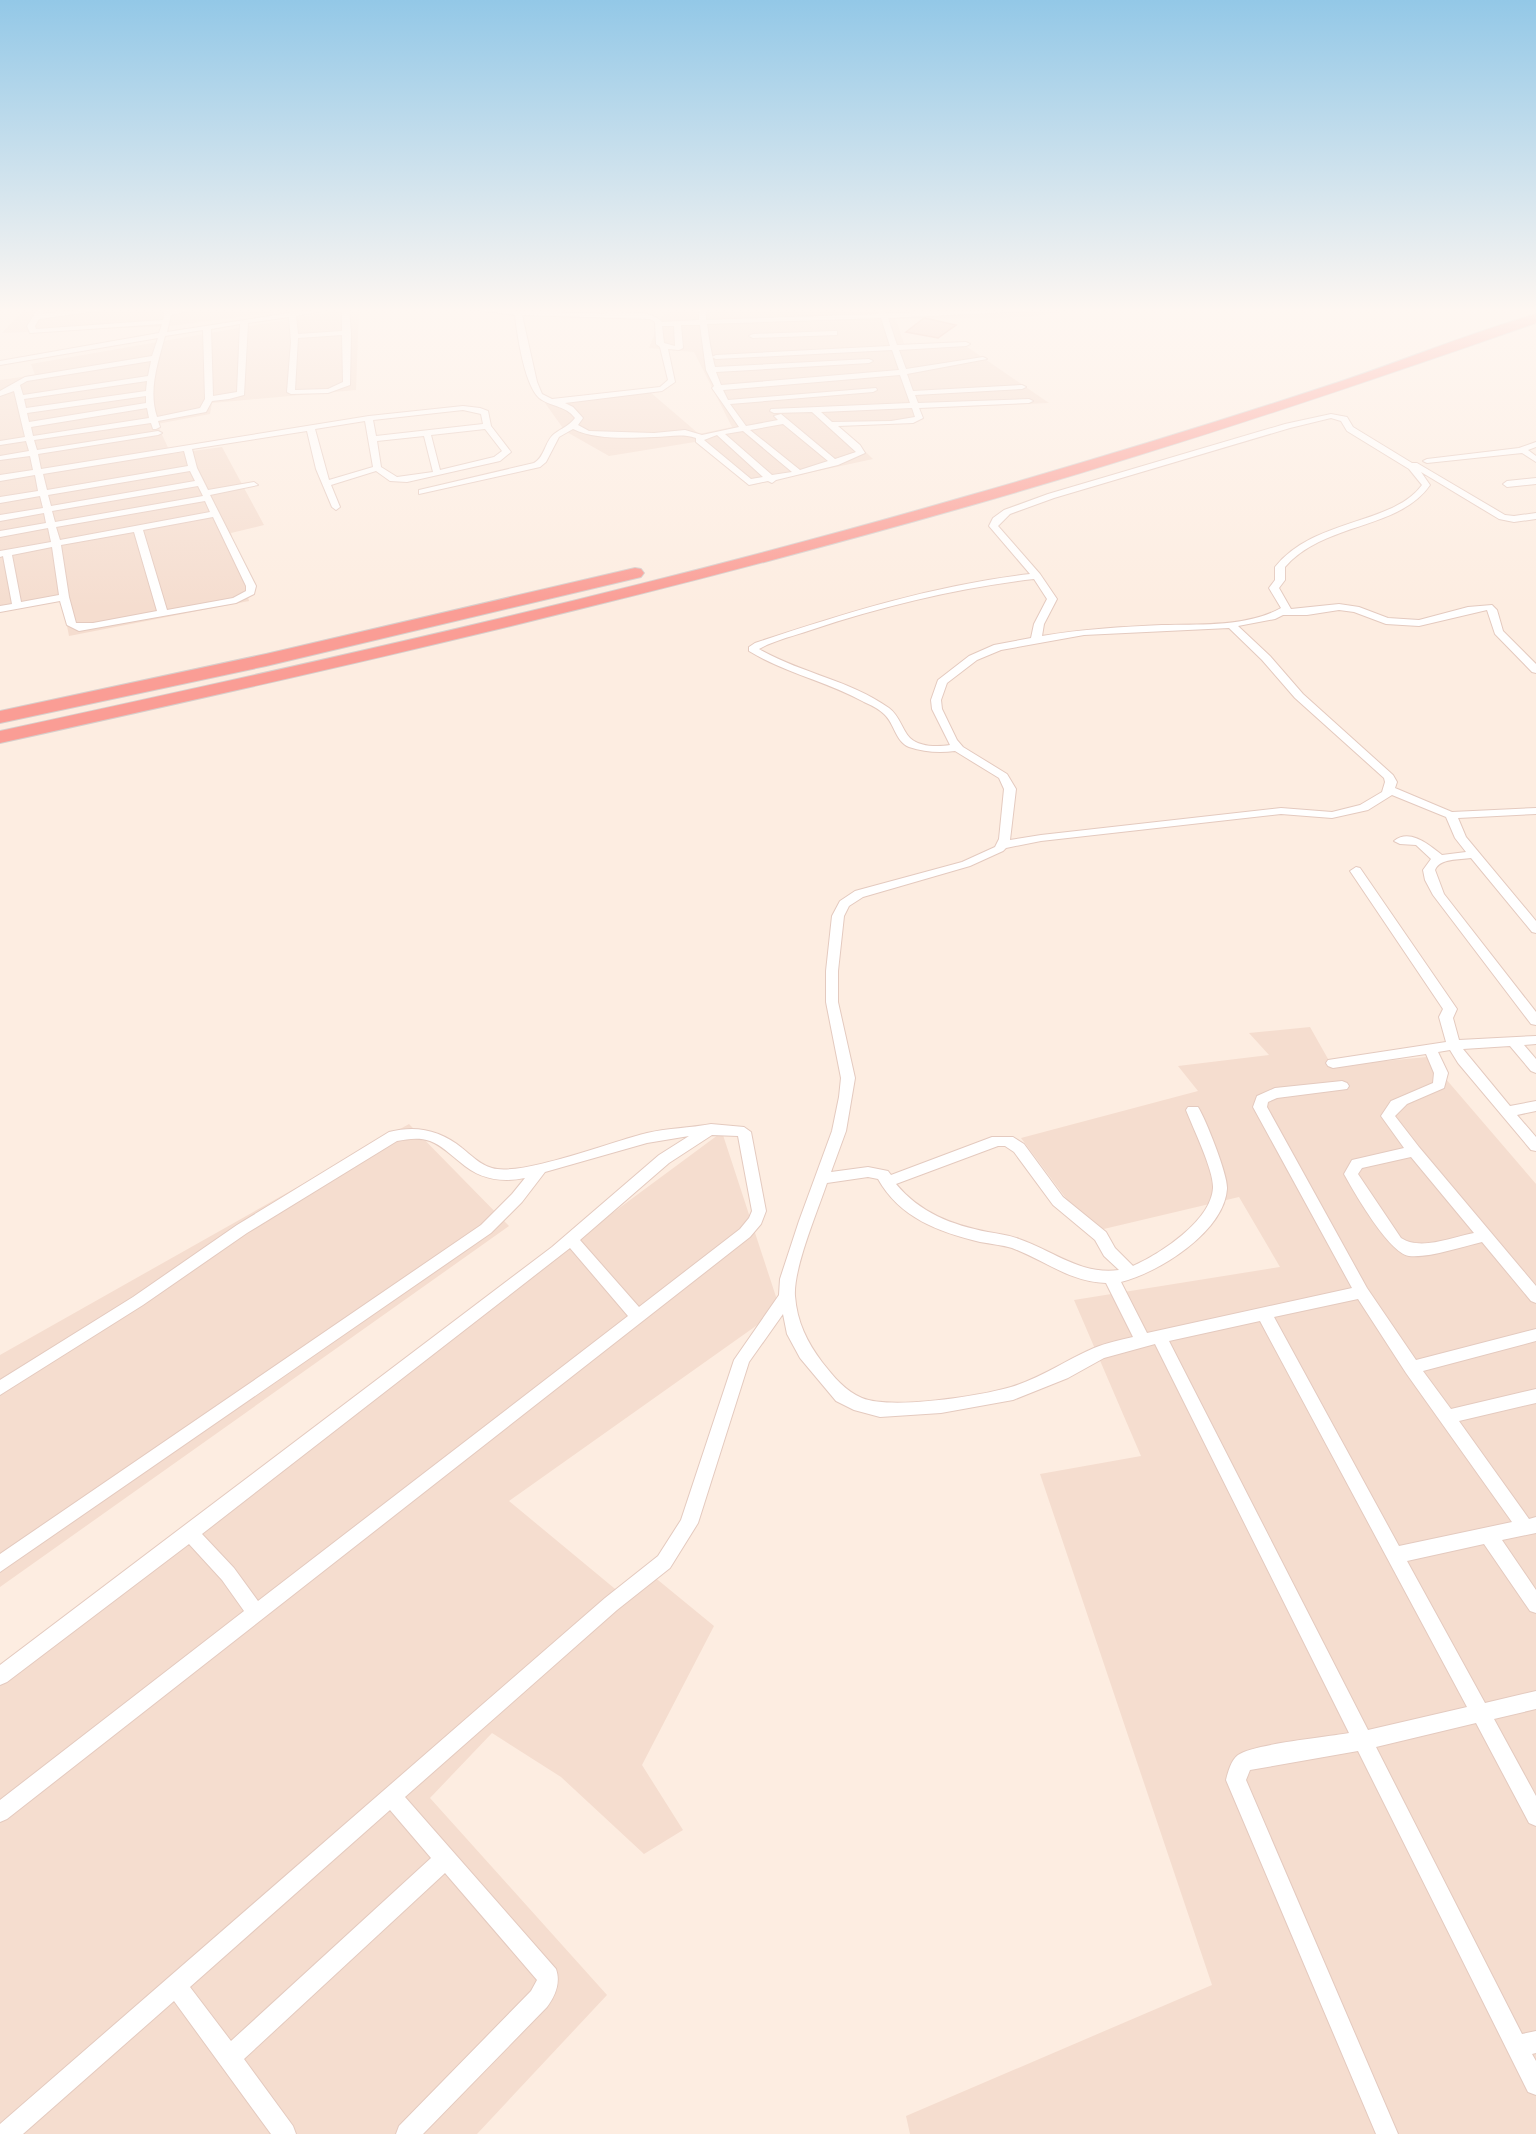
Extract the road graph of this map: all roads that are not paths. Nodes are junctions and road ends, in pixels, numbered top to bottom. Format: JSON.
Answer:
{"nodes":[{"id":1,"x":39,"y":409,"type":"edge"},
{"id":2,"x":127,"y":409,"type":"edge"},
{"id":3,"x":150,"y":409,"type":"edge"},
{"id":4,"x":202,"y":409,"type":"edge"},
{"id":5,"x":464,"y":409,"type":"edge"},
{"id":6,"x":473,"y":409,"type":"edge"},
{"id":7,"x":571,"y":409,"type":"edge"},
{"id":8,"x":731,"y":409,"type":"edge"},
{"id":9,"x":772,"y":409,"type":"edge"},
{"id":10,"x":813,"y":409,"type":"junction"},
{"id":11,"x":822,"y":409,"type":"edge"},
{"id":12,"x":917,"y":409,"type":"edge"},
{"id":13,"x":1226,"y":409,"type":"edge"},
{"id":14,"x":1277,"y":409,"type":"edge"},
{"id":15,"x":22,"y":411,"type":"joint"},
{"id":16,"x":774,"y":411,"type":"junction"},
{"id":17,"x":369,"y":418,"type":"junction"},
{"id":18,"x":153,"y":420,"type":"junction"},
{"id":19,"x":783,"y":422,"type":"junction"},
{"id":20,"x":831,"y":424,"type":"junction"},
{"id":21,"x":26,"y":425,"type":"junction"},
{"id":22,"x":487,"y":426,"type":"junction"},
{"id":23,"x":573,"y":426,"type":"junction"},
{"id":24,"x":310,"y":427,"type":"junction"},
{"id":25,"x":745,"y":428,"type":"junction"},
{"id":26,"x":158,"y":433,"type":"junction"},
{"id":27,"x":427,"y":433,"type":"junction"},
{"id":28,"x":719,"y":433,"type":"junction"},
{"id":29,"x":29,"y":439,"type":"junction"},
{"id":30,"x":373,"y":439,"type":"junction"},
{"id":31,"x":701,"y":440,"type":"junction"},
{"id":32,"x":0,"y":443,"type":"edge"},
{"id":33,"x":1536,"y":444,"type":"edge"},
{"id":34,"x":187,"y":447,"type":"junction"},
{"id":35,"x":167,"y":450,"type":"junction"},
{"id":36,"x":1522,"y":450,"type":"junction"},
{"id":37,"x":32,"y":453,"type":"junction"},
{"id":38,"x":0,"y":458,"type":"edge"},
{"id":39,"x":1536,"y":460,"type":"edge"},
{"id":40,"x":1427,"y":461,"type":"dead end"},
{"id":41,"x":835,"y":463,"type":"junction"},
{"id":42,"x":1406,"y":463,"type":"junction"},
{"id":43,"x":193,"y":468,"type":"junction"},
{"id":44,"x":377,"y":468,"type":"junction"},
{"id":45,"x":38,"y":471,"type":"junction"},
{"id":46,"x":437,"y":473,"type":"junction"},
{"id":47,"x":799,"y":473,"type":"junction"},
{"id":48,"x":1421,"y":476,"type":"junction"},
{"id":49,"x":0,"y":477,"type":"edge"},
{"id":50,"x":1439,"y":478,"type":"junction"},
{"id":51,"x":772,"y":480,"type":"junction"},
{"id":52,"x":1536,"y":481,"type":"edge"},
{"id":53,"x":200,"y":483,"type":"junction"},
{"id":54,"x":326,"y":484,"type":"junction"},
{"id":55,"x":1507,"y":484,"type":"dead end"},
{"id":56,"x":254,"y":485,"type":"dead end"},
{"id":57,"x":422,"y":492,"type":"dead end"},
{"id":58,"x":42,"y":493,"type":"junction"},
{"id":59,"x":206,"y":496,"type":"junction"},
{"id":60,"x":0,"y":500,"type":"edge"},
{"id":61,"x":336,"y":507,"type":"dead end"},
{"id":62,"x":46,"y":510,"type":"junction"},
{"id":63,"x":215,"y":514,"type":"junction"},
{"id":64,"x":1536,"y":516,"type":"edge"},
{"id":65,"x":0,"y":518,"type":"edge"},
{"id":66,"x":50,"y":526,"type":"junction"},
{"id":67,"x":138,"y":529,"type":"junction"},
{"id":68,"x":0,"y":534,"type":"edge"},
{"id":69,"x":56,"y":544,"type":"junction"},
{"id":70,"x":3,"y":553,"type":"edge"},
{"id":71,"x":1037,"y":576,"type":"junction"},
{"id":72,"x":64,"y":597,"type":"junction"},
{"id":73,"x":17,"y":606,"type":"junction"},
{"id":74,"x":0,"y":609,"type":"edge"},
{"id":75,"x":1284,"y":612,"type":"junction"},
{"id":76,"x":163,"y":614,"type":"junction"},
{"id":77,"x":1231,"y":625,"type":"junction"},
{"id":78,"x":1036,"y":640,"type":"junction"},
{"id":79,"x":1536,"y":670,"type":"edge"},
{"id":80,"x":0,"y":717,"type":"edge"},
{"id":81,"x":0,"y":736,"type":"edge"},
{"id":82,"x":957,"y":747,"type":"junction"},
{"id":83,"x":1390,"y":790,"type":"junction"},
{"id":84,"x":1536,"y":811,"type":"edge"},
{"id":85,"x":1450,"y":815,"type":"junction"},
{"id":86,"x":1400,"y":841,"type":"dead end"},
{"id":87,"x":1002,"y":845,"type":"junction"},
{"id":88,"x":1474,"y":854,"type":"junction"},
{"id":89,"x":1439,"y":859,"type":"junction"},
{"id":90,"x":1356,"y":872,"type":"dead end"},
{"id":91,"x":1536,"y":929,"type":"edge"},
{"id":92,"x":1536,"y":1021,"type":"edge"},
{"id":93,"x":1536,"y":1040,"type":"edge"},
{"id":94,"x":1513,"y":1041,"type":"junction"},
{"id":95,"x":1454,"y":1045,"type":"junction"},
{"id":96,"x":1430,"y":1048,"type":"junction"},
{"id":97,"x":1333,"y":1063,"type":"dead end"},
{"id":98,"x":1536,"y":1068,"type":"edge"},
{"id":99,"x":1342,"y":1086,"type":"dead end"},
{"id":100,"x":1536,"y":1106,"type":"edge"},
{"id":101,"x":1193,"y":1110,"type":"dead end"},
{"id":102,"x":1507,"y":1112,"type":"junction"},
{"id":103,"x":711,"y":1130,"type":"junction"},
{"id":104,"x":1536,"y":1146,"type":"edge"},
{"id":105,"x":1414,"y":1151,"type":"junction"},
{"id":106,"x":540,"y":1168,"type":"junction"},
{"id":107,"x":822,"y":1178,"type":"junction"},
{"id":108,"x":887,"y":1182,"type":"junction"},
{"id":109,"x":1484,"y":1236,"type":"junction"},
{"id":110,"x":571,"y":1239,"type":"junction"},
{"id":111,"x":1131,"y":1273,"type":"junction"},
{"id":112,"x":1111,"y":1278,"type":"junction"},
{"id":113,"x":1362,"y":1292,"type":"junction"},
{"id":114,"x":786,"y":1296,"type":"junction"},
{"id":115,"x":1536,"y":1298,"type":"edge"},
{"id":116,"x":1263,"y":1312,"type":"junction"},
{"id":117,"x":638,"y":1317,"type":"junction"},
{"id":118,"x":1536,"y":1335,"type":"edge"},
{"id":119,"x":1151,"y":1338,"type":"junction"},
{"id":120,"x":1412,"y":1368,"type":"junction"},
{"id":121,"x":0,"y":1388,"type":"edge"},
{"id":122,"x":1536,"y":1396,"type":"edge"},
{"id":123,"x":1448,"y":1417,"type":"junction"},
{"id":124,"x":1531,"y":1527,"type":"edge"},
{"id":125,"x":190,"y":1533,"type":"junction"},
{"id":126,"x":1489,"y":1536,"type":"junction"},
{"id":127,"x":1395,"y":1555,"type":"junction"},
{"id":128,"x":0,"y":1564,"type":"edge"},
{"id":129,"x":1536,"y":1605,"type":"edge"},
{"id":130,"x":257,"y":1614,"type":"junction"},
{"id":131,"x":0,"y":1676,"type":"edge"},
{"id":132,"x":1536,"y":1701,"type":"edge"},
{"id":133,"x":1480,"y":1715,"type":"junction"},
{"id":134,"x":1361,"y":1742,"type":"junction"},
{"id":135,"x":391,"y":1796,"type":"junction"},
{"id":136,"x":0,"y":1812,"type":"edge"},
{"id":137,"x":1536,"y":1816,"type":"edge"},
{"id":138,"x":446,"y":1858,"type":"junction"},
{"id":139,"x":176,"y":1985,"type":"junction"},
{"id":140,"x":1526,"y":2044,"type":"edge"},
{"id":141,"x":229,"y":2058,"type":"junction"},
{"id":142,"x":1536,"y":2084,"type":"edge"},
{"id":143,"x":6,"y":2134,"type":"edge"},
{"id":144,"x":285,"y":2134,"type":"edge"},
{"id":145,"x":407,"y":2134,"type":"edge"},
{"id":146,"x":1387,"y":2134,"type":"edge"}],
"edges":[{"from":1,"to":15,"type":"street"},
{"from":2,"to":21,"type":"street"},
{"from":3,"to":18,"type":"street"},
{"from":4,"to":18,"type":"street"},
{"from":5,"to":17,"type":"street"},
{"from":6,"to":22,"type":"street"},
{"from":7,"to":23,"type":"street"},
{"from":8,"to":25,"type":"street"},
{"from":9,"to":16,"type":"street"},
{"from":10,"to":11,"type":"street"},
{"from":10,"to":16,"type":"street"},
{"from":10,"to":20,"type":"street"},
{"from":12,"to":20,"type":"street"},
{"from":13,"to":80,"type":"highway"},
{"from":14,"to":81,"type":"highway"},
{"from":15,"to":21,"type":"street"},
{"from":16,"to":19,"type":"street"},
{"from":17,"to":24,"type":"street"},
{"from":17,"to":30,"type":"street"},
{"from":18,"to":26,"type":"street"},
{"from":18,"to":29,"type":"street"},
{"from":19,"to":25,"type":"street"},
{"from":19,"to":41,"type":"street"},
{"from":20,"to":41,"type":"street"},
{"from":21,"to":29,"type":"street"},
{"from":22,"to":27,"type":"street"},
{"from":22,"to":46,"type":"street"},
{"from":23,"to":31,"type":"street"},
{"from":23,"to":57,"type":"street"},
{"from":24,"to":34,"type":"street"},
{"from":24,"to":54,"type":"street"},
{"from":25,"to":28,"type":"street"},
{"from":25,"to":47,"type":"street"},
{"from":26,"to":35,"type":"street"},
{"from":26,"to":37,"type":"street"},
{"from":27,"to":30,"type":"street"},
{"from":27,"to":46,"type":"street"},
{"from":28,"to":31,"type":"street"},
{"from":28,"to":51,"type":"street"},
{"from":29,"to":32,"type":"street"},
{"from":29,"to":37,"type":"street"},
{"from":30,"to":44,"type":"street"},
{"from":31,"to":51,"type":"street"},
{"from":33,"to":36,"type":"street"},
{"from":34,"to":35,"type":"street"},
{"from":34,"to":43,"type":"street"},
{"from":35,"to":45,"type":"street"},
{"from":36,"to":39,"type":"street"},
{"from":36,"to":40,"type":"street"},
{"from":37,"to":38,"type":"street"},
{"from":37,"to":45,"type":"street"},
{"from":41,"to":47,"type":"street"},
{"from":42,"to":48,"type":"street"},
{"from":42,"to":50,"type":"street"},
{"from":42,"to":71,"type":"street"},
{"from":43,"to":53,"type":"street"},
{"from":43,"to":58,"type":"street"},
{"from":44,"to":46,"type":"street"},
{"from":44,"to":54,"type":"street"},
{"from":45,"to":49,"type":"street"},
{"from":45,"to":58,"type":"street"},
{"from":47,"to":51,"type":"street"},
{"from":48,"to":50,"type":"street"},
{"from":48,"to":75,"type":"street"},
{"from":50,"to":64,"type":"street"},
{"from":52,"to":55,"type":"street"},
{"from":53,"to":59,"type":"street"},
{"from":53,"to":62,"type":"street"},
{"from":54,"to":61,"type":"street"},
{"from":56,"to":59,"type":"street"},
{"from":58,"to":60,"type":"street"},
{"from":58,"to":62,"type":"street"},
{"from":59,"to":63,"type":"street"},
{"from":59,"to":66,"type":"street"},
{"from":62,"to":65,"type":"street"},
{"from":62,"to":66,"type":"street"},
{"from":63,"to":67,"type":"street"},
{"from":63,"to":76,"type":"street"},
{"from":66,"to":68,"type":"street"},
{"from":66,"to":69,"type":"street"},
{"from":67,"to":69,"type":"street"},
{"from":67,"to":76,"type":"street"},
{"from":69,"to":70,"type":"street"},
{"from":69,"to":72,"type":"street"},
{"from":70,"to":73,"type":"street"},
{"from":71,"to":78,"type":"street"},
{"from":71,"to":82,"type":"street"},
{"from":72,"to":73,"type":"street"},
{"from":72,"to":76,"type":"street"},
{"from":73,"to":74,"type":"street"},
{"from":75,"to":77,"type":"street"},
{"from":75,"to":79,"type":"street"},
{"from":77,"to":78,"type":"street"},
{"from":77,"to":83,"type":"street"},
{"from":78,"to":82,"type":"street"},
{"from":82,"to":87,"type":"street"},
{"from":83,"to":85,"type":"street"},
{"from":83,"to":87,"type":"street"},
{"from":84,"to":85,"type":"street"},
{"from":85,"to":88,"type":"street"},
{"from":86,"to":89,"type":"street"},
{"from":87,"to":107,"type":"street"},
{"from":88,"to":89,"type":"street"},
{"from":88,"to":91,"type":"street"},
{"from":89,"to":92,"type":"street"},
{"from":90,"to":95,"type":"street"},
{"from":93,"to":94,"type":"street"},
{"from":94,"to":95,"type":"street"},
{"from":94,"to":98,"type":"street"},
{"from":95,"to":96,"type":"street"},
{"from":95,"to":102,"type":"street"},
{"from":96,"to":97,"type":"street"},
{"from":96,"to":105,"type":"street"},
{"from":99,"to":113,"type":"street"},
{"from":100,"to":102,"type":"street"},
{"from":101,"to":111,"type":"street"},
{"from":102,"to":104,"type":"street"},
{"from":103,"to":106,"type":"street"},
{"from":103,"to":110,"type":"street"},
{"from":103,"to":117,"type":"street"},
{"from":105,"to":109,"type":"street"},
{"from":105,"to":109,"type":"street"},
{"from":106,"to":121,"type":"street"},
{"from":106,"to":128,"type":"street"},
{"from":107,"to":108,"type":"street"},
{"from":107,"to":114,"type":"street"},
{"from":108,"to":111,"type":"street"},
{"from":108,"to":112,"type":"street"},
{"from":109,"to":115,"type":"street"},
{"from":110,"to":117,"type":"street"},
{"from":110,"to":125,"type":"street"},
{"from":111,"to":112,"type":"street"},
{"from":112,"to":119,"type":"street"},
{"from":113,"to":116,"type":"street"},
{"from":113,"to":120,"type":"street"},
{"from":114,"to":119,"type":"street"},
{"from":114,"to":135,"type":"street"},
{"from":116,"to":119,"type":"street"},
{"from":116,"to":127,"type":"street"},
{"from":117,"to":130,"type":"street"},
{"from":118,"to":120,"type":"street"},
{"from":119,"to":134,"type":"street"},
{"from":120,"to":123,"type":"street"},
{"from":122,"to":123,"type":"street"},
{"from":123,"to":124,"type":"street"},
{"from":124,"to":126,"type":"street"},
{"from":125,"to":130,"type":"street"},
{"from":125,"to":131,"type":"street"},
{"from":126,"to":127,"type":"street"},
{"from":126,"to":129,"type":"street"},
{"from":127,"to":133,"type":"street"},
{"from":130,"to":136,"type":"street"},
{"from":132,"to":133,"type":"street"},
{"from":133,"to":134,"type":"street"},
{"from":133,"to":137,"type":"street"},
{"from":134,"to":140,"type":"street"},
{"from":134,"to":146,"type":"street"},
{"from":135,"to":138,"type":"street"},
{"from":135,"to":139,"type":"street"},
{"from":138,"to":141,"type":"street"},
{"from":138,"to":145,"type":"street"},
{"from":139,"to":141,"type":"street"},
{"from":139,"to":143,"type":"street"},
{"from":140,"to":142,"type":"street"},
{"from":141,"to":144,"type":"street"}]}
